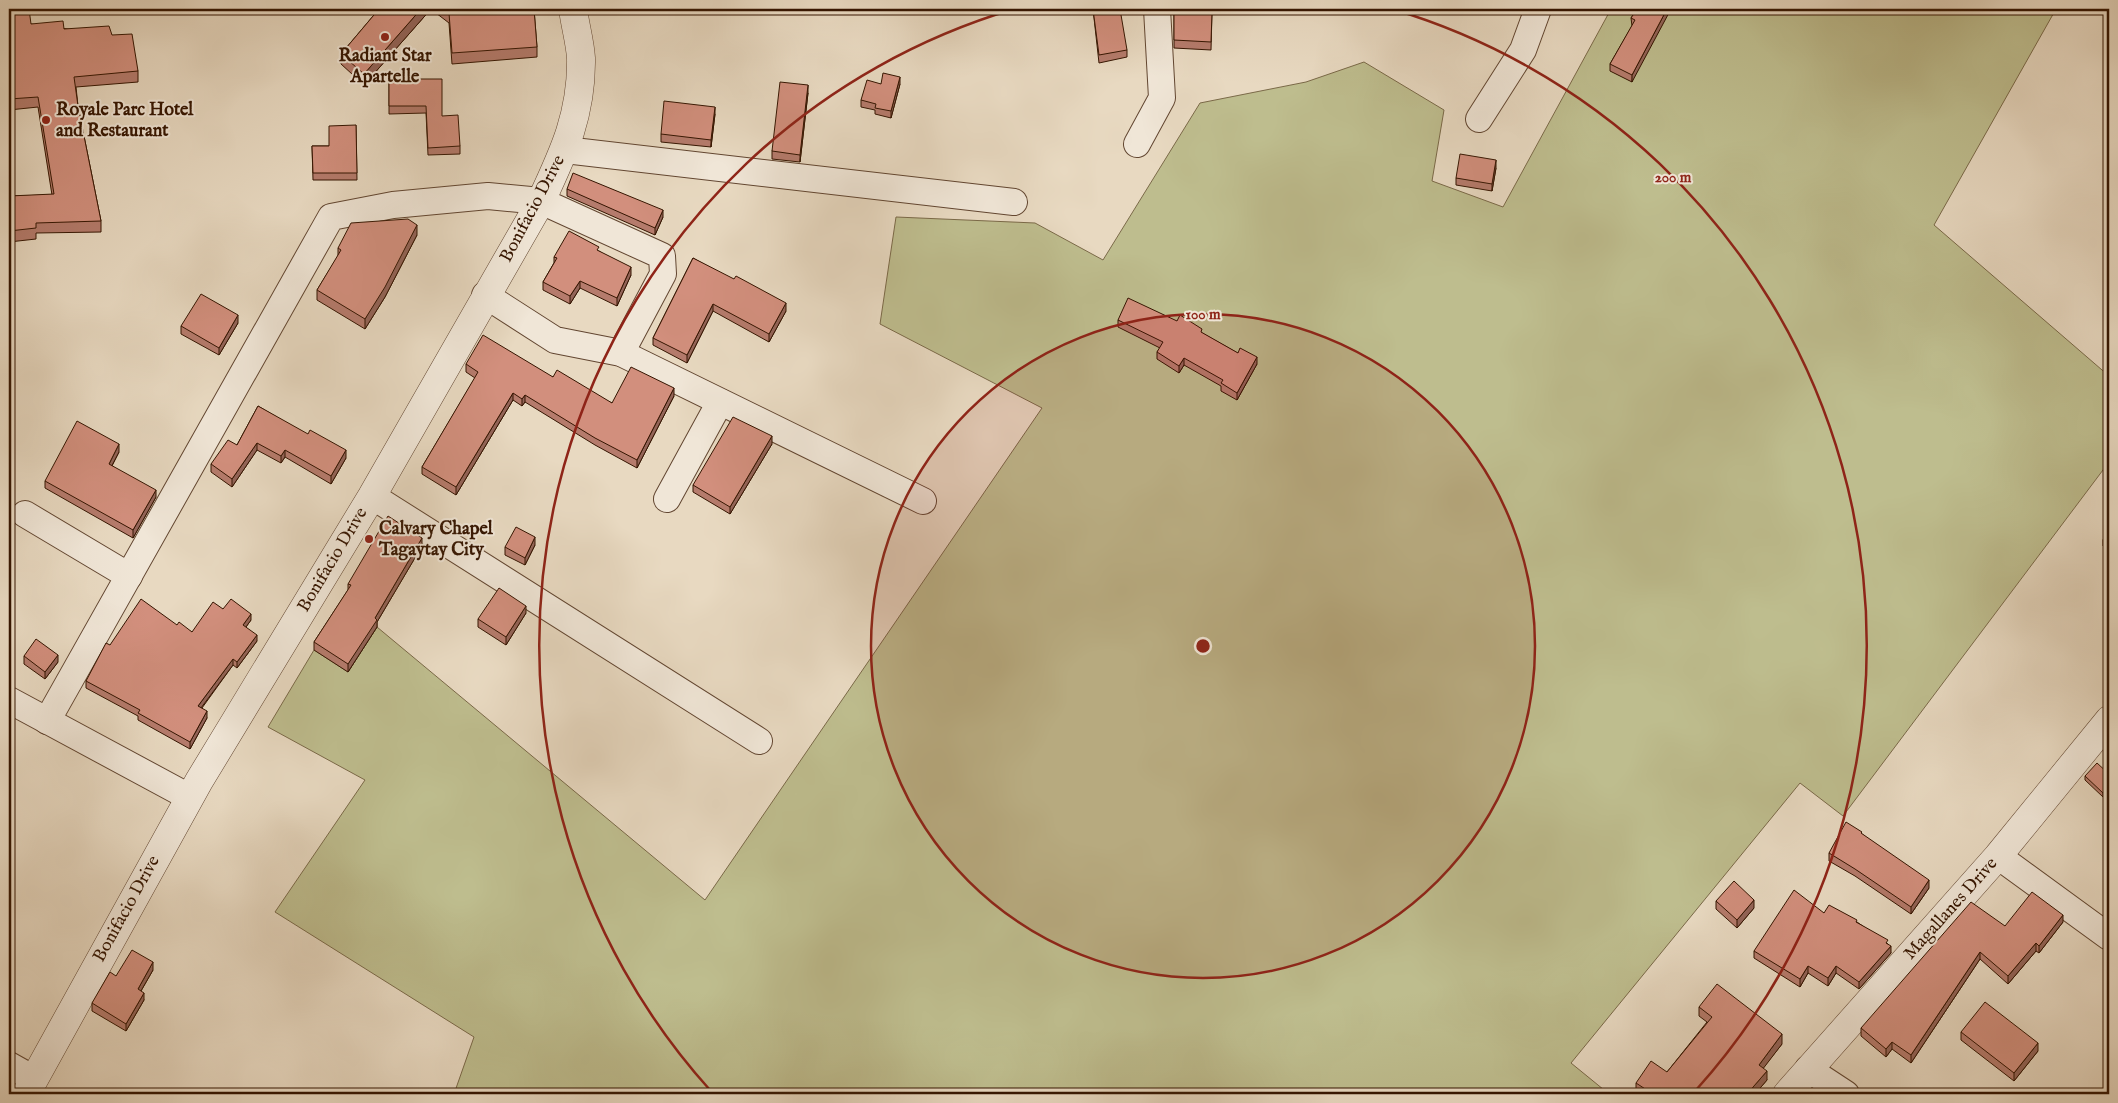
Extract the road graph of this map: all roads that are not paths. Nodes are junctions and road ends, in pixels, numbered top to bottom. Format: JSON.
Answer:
{"nodes":[{"id":1,"x":573,"y":9,"type":"edge"},
{"id":2,"x":1157,"y":9,"type":"edge"},
{"id":3,"x":1538,"y":9,"type":"edge"},
{"id":4,"x":1479,"y":119,"type":"dead end"},
{"id":5,"x":1137,"y":144,"type":"dead end"},
{"id":6,"x":565,"y":150,"type":"junction"},
{"id":7,"x":541,"y":201,"type":"junction"},
{"id":8,"x":1014,"y":202,"type":"dead end"},
{"id":9,"x":485,"y":296,"type":"junction"},
{"id":10,"x":621,"y":353,"type":"junction"},
{"id":11,"x":720,"y":402,"type":"junction"},
{"id":12,"x":372,"y":496,"type":"junction"},
{"id":13,"x":667,"y":498,"type":"dead end"},
{"id":14,"x":923,"y":501,"type":"dead end"},
{"id":15,"x":25,"y":514,"type":"dead end"},
{"id":16,"x":129,"y":576,"type":"junction"},
{"id":17,"x":9,"y":700,"type":"edge"},
{"id":18,"x":2109,"y":720,"type":"edge"},
{"id":19,"x":47,"y":721,"type":"junction"},
{"id":20,"x":759,"y":741,"type":"dead end"},
{"id":21,"x":190,"y":797,"type":"junction"},
{"id":22,"x":1998,"y":856,"type":"junction"},
{"id":23,"x":2109,"y":937,"type":"edge"},
{"id":24,"x":9,"y":1064,"type":"edge"},
{"id":25,"x":1808,"y":1068,"type":"junction"},
{"id":26,"x":30,"y":1086,"type":"edge"},
{"id":27,"x":1787,"y":1094,"type":"edge"},
{"id":28,"x":1846,"y":1094,"type":"edge"}],
"edges":[{"from":1,"to":6,"type":"street","name":"Bonifacio Drive"},
{"from":2,"to":5,"type":"street"},
{"from":3,"to":4,"type":"street"},
{"from":6,"to":7,"type":"street","name":"Bonifacio Drive"},
{"from":6,"to":8,"type":"street"},
{"from":7,"to":9,"type":"street","name":"Bonifacio Drive"},
{"from":7,"to":10,"type":"street"},
{"from":7,"to":16,"type":"street"},
{"from":9,"to":10,"type":"street"},
{"from":9,"to":12,"type":"street","name":"Bonifacio Drive"},
{"from":10,"to":11,"type":"street"},
{"from":11,"to":13,"type":"street"},
{"from":11,"to":14,"type":"street"},
{"from":12,"to":20,"type":"street"},
{"from":12,"to":21,"type":"street","name":"Bonifacio Drive"},
{"from":15,"to":16,"type":"street"},
{"from":16,"to":19,"type":"street"},
{"from":17,"to":19,"type":"street"},
{"from":18,"to":22,"type":"street","name":"Magallanes Drive"},
{"from":19,"to":21,"type":"street"},
{"from":21,"to":26,"type":"street","name":"Bonifacio Drive"},
{"from":22,"to":23,"type":"street"},
{"from":22,"to":25,"type":"street","name":"Magallanes Drive"},
{"from":24,"to":26,"type":"street"},
{"from":25,"to":27,"type":"street","name":"Magallanes Drive"},
{"from":25,"to":28,"type":"street"}]}
